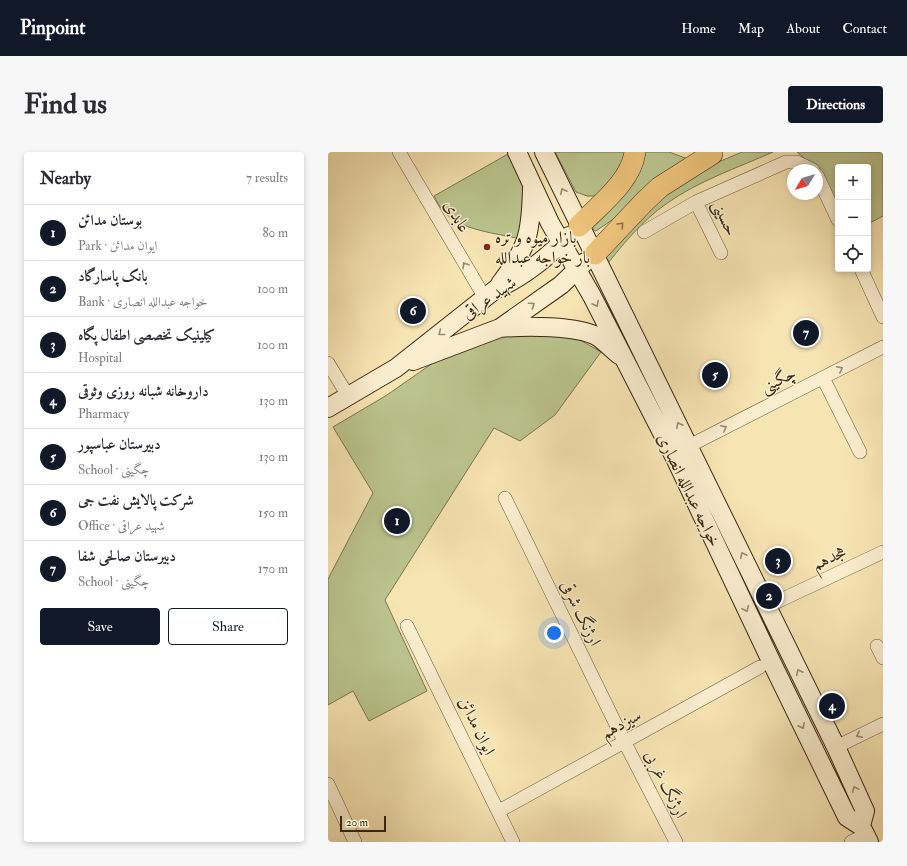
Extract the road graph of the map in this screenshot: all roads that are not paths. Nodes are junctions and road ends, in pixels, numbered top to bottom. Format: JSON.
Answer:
{"nodes":[{"id":1,"x":399,"y":152,"type":"edge"},
{"id":2,"x":517,"y":152,"type":"edge"},
{"id":3,"x":544,"y":152,"type":"edge"},
{"id":4,"x":635,"y":152,"type":"edge"},
{"id":5,"x":708,"y":153,"type":"edge"},
{"id":6,"x":800,"y":164,"type":"edge"},
{"id":7,"x":532,"y":183,"type":"junction"},
{"id":8,"x":823,"y":188,"type":"edge"},
{"id":9,"x":696,"y":202,"type":"junction"},
{"id":10,"x":835,"y":214,"type":"edge"},
{"id":11,"x":579,"y":226,"type":"junction"},
{"id":12,"x":644,"y":232,"type":"dead end"},
{"id":13,"x":561,"y":243,"type":"junction"},
{"id":14,"x":721,"y":253,"type":"dead end"},
{"id":15,"x":595,"y":254,"type":"junction"},
{"id":16,"x":577,"y":270,"type":"junction"},
{"id":17,"x":862,"y":272,"type":"edge"},
{"id":18,"x":491,"y":294,"type":"junction"},
{"id":19,"x":883,"y":317,"type":"edge"},
{"id":20,"x":500,"y":328,"type":"junction"},
{"id":21,"x":883,"y":347,"type":"edge"},
{"id":22,"x":624,"y":359,"type":"junction"},
{"id":23,"x":328,"y":363,"type":"edge"},
{"id":24,"x":396,"y":368,"type":"junction"},
{"id":25,"x":822,"y":378,"type":"junction"},
{"id":26,"x":348,"y":396,"type":"junction"},
{"id":27,"x":328,"y":408,"type":"edge"},
{"id":28,"x":689,"y":446,"type":"junction"},
{"id":29,"x":860,"y":452,"type":"dead end"},
{"id":30,"x":505,"y":498,"type":"dead end"},
{"id":31,"x":883,"y":552,"type":"edge"},
{"id":32,"x":768,"y":606,"type":"junction"},
{"id":33,"x":407,"y":626,"type":"dead end"},
{"id":34,"x":877,"y":646,"type":"dead end"},
{"id":35,"x":883,"y":658,"type":"edge"},
{"id":36,"x":760,"y":667,"type":"dead end"},
{"id":37,"x":883,"y":724,"type":"edge"},
{"id":38,"x":625,"y":743,"type":"junction"},
{"id":39,"x":836,"y":747,"type":"junction"},
{"id":40,"x":328,"y":784,"type":"edge"},
{"id":41,"x":499,"y":811,"type":"junction"},
{"id":42,"x":862,"y":836,"type":"edge"},
{"id":43,"x":355,"y":842,"type":"edge"},
{"id":44,"x":514,"y":842,"type":"edge"},
{"id":45,"x":676,"y":842,"type":"edge"}],
"edges":[{"from":18,"to":1,"type":"street","name":"عابدی","one_way":true},
{"from":2,"to":7,"type":"main road","name":"خواجه عبدالله انصاری"},
{"from":11,"to":3,"type":"main road","name":"خواجه عبدالله انصاری","one_way":true},
{"from":4,"to":11,"type":"highway"},
{"from":15,"to":5,"type":"highway","one_way":true},
{"from":6,"to":9,"type":"street","name":"حسینی"},
{"from":7,"to":13,"type":"main road","name":"خواجه عبدالله انصاری"},
{"from":7,"to":18,"type":"main road"},
{"from":8,"to":10,"type":"street"},
{"from":9,"to":12,"type":"street"},
{"from":9,"to":14,"type":"street","name":"حسینی"},
{"from":11,"to":13,"type":"main road","name":"شهید عراقی"},
{"from":11,"to":15,"type":"main road","name":"خواجه عبدالله انصاری"},
{"from":13,"to":16,"type":"main road","name":"خواجه عبدالله انصاری"},
{"from":13,"to":18,"type":"main road","name":"شهید عراقی"},
{"from":15,"to":16,"type":"main road","name":"شهید عراقی"},
{"from":28,"to":15,"type":"main road","name":"خواجه عبدالله انصاری","one_way":true},
{"from":20,"to":16,"type":"main road","name":"شهید عراقی","one_way":true},
{"from":16,"to":22,"type":"main road","name":"خواجه عبدالله انصاری","one_way":true},
{"from":17,"to":19,"type":"street"},
{"from":18,"to":24,"type":"main road","name":"شهید عراقی","one_way":true},
{"from":20,"to":22,"type":"main road"},
{"from":20,"to":24,"type":"main road","name":"شهید عراقی"},
{"from":25,"to":21,"type":"street","name":"چگینی","one_way":true},
{"from":22,"to":42,"type":"main road","name":"خواجه عبدالله انصاری","one_way":true},
{"from":23,"to":26,"type":"street"},
{"from":24,"to":26,"type":"main road","name":"شهید عراقی"},
{"from":28,"to":25,"type":"street","name":"چگینی","one_way":true},
{"from":25,"to":29,"type":"street"},
{"from":26,"to":27,"type":"main road","name":"شهید عراقی"},
{"from":32,"to":28,"type":"main road","name":"خواجه عبدالله انصاری","one_way":true},
{"from":30,"to":38,"type":"street","name":"ارژنگ شرقی"},
{"from":31,"to":32,"type":"street","name":"هجدهم"},
{"from":39,"to":32,"type":"main road","name":"خواجه عبدالله انصاری","one_way":true},
{"from":33,"to":41,"type":"street","name":"ایوان مدائن"},
{"from":34,"to":35,"type":"street"},
{"from":36,"to":38,"type":"street","name":"سیزدهم"},
{"from":37,"to":39,"type":"street","one_way":true},
{"from":38,"to":41,"type":"street","name":"سیزدهم"},
{"from":38,"to":45,"type":"street","name":"ارژنگ غربی"},
{"from":42,"to":39,"type":"main road","name":"خواجه عبدالله انصاری","one_way":true},
{"from":40,"to":43,"type":"street"},
{"from":41,"to":44,"type":"street","name":"ایوان مدائن"}]}
